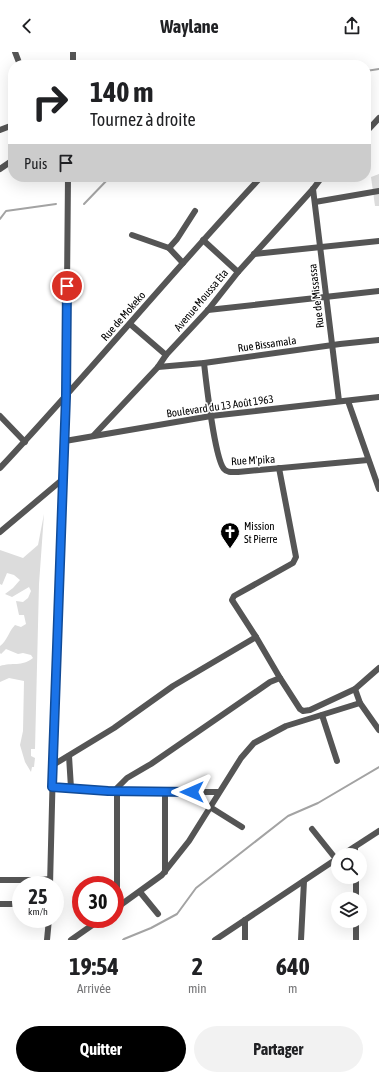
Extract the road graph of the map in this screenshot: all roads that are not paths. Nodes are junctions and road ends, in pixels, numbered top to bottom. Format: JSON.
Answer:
{"nodes":[{"id":1,"x":379,"y":118,"type":"edge"},
{"id":2,"x":371,"y":127,"type":"edge"},
{"id":3,"x":68,"y":182,"type":"edge"},
{"id":4,"x":256,"y":182,"type":"edge"},
{"id":5,"x":317,"y":182,"type":"edge"},
{"id":6,"x":313,"y":189,"type":"junction"},
{"id":7,"x":379,"y":191,"type":"edge"},
{"id":8,"x":315,"y":202,"type":"junction"},
{"id":9,"x":194,"y":211,"type":"dead end"},
{"id":10,"x":132,"y":235,"type":"dead end"},
{"id":11,"x":202,"y":240,"type":"junction"},
{"id":12,"x":379,"y":241,"type":"edge"},
{"id":13,"x":320,"y":247,"type":"junction"},
{"id":14,"x":168,"y":248,"type":"junction"},
{"id":15,"x":254,"y":254,"type":"junction"},
{"id":16,"x":183,"y":263,"type":"junction"},
{"id":17,"x":238,"y":272,"type":"junction"},
{"id":18,"x":379,"y":291,"type":"edge"},
{"id":19,"x":326,"y":296,"type":"junction"},
{"id":20,"x":208,"y":310,"type":"junction"},
{"id":21,"x":130,"y":324,"type":"junction"},
{"id":22,"x":379,"y":340,"type":"edge"},
{"id":23,"x":332,"y":346,"type":"junction"},
{"id":24,"x":166,"y":355,"type":"junction"},
{"id":25,"x":204,"y":363,"type":"junction"},
{"id":26,"x":158,"y":367,"type":"junction"},
{"id":27,"x":66,"y":396,"type":"junction"},
{"id":28,"x":379,"y":397,"type":"edge"},
{"id":29,"x":339,"y":401,"type":"junction"},
{"id":30,"x":348,"y":401,"type":"junction"},
{"id":31,"x":0,"y":416,"type":"edge"},
{"id":32,"x":211,"y":416,"type":"junction"},
{"id":33,"x":94,"y":435,"type":"junction"},
{"id":34,"x":65,"y":441,"type":"junction"},
{"id":35,"x":24,"y":442,"type":"junction"},
{"id":36,"x":368,"y":460,"type":"junction"},
{"id":37,"x":0,"y":468,"type":"edge"},
{"id":38,"x":279,"y":468,"type":"junction"},
{"id":39,"x":63,"y":479,"type":"junction"},
{"id":40,"x":379,"y":489,"type":"edge"},
{"id":41,"x":0,"y":532,"type":"edge"},
{"id":42,"x":256,"y":637,"type":"junction"},
{"id":43,"x":378,"y":671,"type":"edge"},
{"id":44,"x":280,"y":678,"type":"junction"},
{"id":45,"x":355,"y":689,"type":"junction"},
{"id":46,"x":360,"y":703,"type":"junction"},
{"id":47,"x":322,"y":715,"type":"junction"},
{"id":48,"x":379,"y":730,"type":"edge"},
{"id":49,"x":69,"y":756,"type":"junction"},
{"id":50,"x":337,"y":761,"type":"dead end"},
{"id":51,"x":53,"y":765,"type":"junction"},
{"id":52,"x":52,"y":787,"type":"junction"},
{"id":53,"x":71,"y":788,"type":"junction"},
{"id":54,"x":117,"y":790,"type":"junction"},
{"id":55,"x":165,"y":792,"type":"junction"},
{"id":56,"x":218,"y":792,"type":"junction"},
{"id":57,"x":210,"y":807,"type":"junction"},
{"id":58,"x":242,"y":827,"type":"dead end"},
{"id":59,"x":312,"y":829,"type":"dead end"},
{"id":60,"x":379,"y":831,"type":"edge"},
{"id":61,"x":355,"y":847,"type":"edge"},
{"id":62,"x":331,"y":851,"type":"edge"},
{"id":63,"x":331,"y":862,"type":"edge"},
{"id":64,"x":165,"y":872,"type":"junction"},
{"id":65,"x":50,"y":876,"type":"edge"},
{"id":66,"x":116,"y":876,"type":"edge"},
{"id":67,"x":0,"y":880,"type":"edge"},
{"id":68,"x":12,"y":880,"type":"edge"},
{"id":69,"x":304,"y":881,"type":"junction"},
{"id":70,"x":140,"y":892,"type":"junction"},
{"id":71,"x":124,"y":903,"type":"edge"},
{"id":72,"x":0,"y":904,"type":"edge"},
{"id":73,"x":12,"y":904,"type":"edge"},
{"id":74,"x":158,"y":914,"type":"dead end"},
{"id":75,"x":245,"y":920,"type":"junction"},
{"id":76,"x":48,"y":928,"type":"edge"},
{"id":77,"x":88,"y":928,"type":"edge"},
{"id":78,"x":356,"y":928,"type":"edge"},
{"id":79,"x":47,"y":940,"type":"edge"},
{"id":80,"x":71,"y":940,"type":"edge"},
{"id":81,"x":215,"y":940,"type":"edge"},
{"id":82,"x":245,"y":940,"type":"edge"},
{"id":83,"x":302,"y":940,"type":"edge"},
{"id":84,"x":356,"y":940,"type":"edge"}],
"edges":[{"from":1,"to":2,"type":"street"},
{"from":3,"to":27,"type":"street"},
{"from":4,"to":11,"type":"street","name":"Rue de Mokeko"},
{"from":5,"to":6,"type":"street","name":"Avenue Moussa Eta"},
{"from":6,"to":8,"type":"street","name":"Rue de Missassa"},
{"from":6,"to":15,"type":"street","name":"Avenue Moussa Eta"},
{"from":7,"to":8,"type":"street"},
{"from":8,"to":13,"type":"street","name":"Rue de Missassa"},
{"from":9,"to":14,"type":"street"},
{"from":10,"to":14,"type":"street"},
{"from":11,"to":16,"type":"street","name":"Rue de Mokeko"},
{"from":11,"to":17,"type":"street"},
{"from":12,"to":13,"type":"street"},
{"from":13,"to":15,"type":"street"},
{"from":13,"to":19,"type":"street","name":"Rue de Missassa"},
{"from":14,"to":16,"type":"street"},
{"from":15,"to":17,"type":"street","name":"Avenue Moussa Eta"},
{"from":16,"to":21,"type":"street","name":"Rue de Mokeko"},
{"from":17,"to":20,"type":"street","name":"Avenue Moussa Eta"},
{"from":18,"to":19,"type":"street"},
{"from":19,"to":20,"type":"street"},
{"from":19,"to":23,"type":"street","name":"Rue de Missassa"},
{"from":20,"to":24,"type":"street","name":"Avenue Moussa Eta"},
{"from":21,"to":24,"type":"street"},
{"from":21,"to":27,"type":"street","name":"Rue de Mokeko"},
{"from":22,"to":23,"type":"street","name":"Rue Bissamala"},
{"from":23,"to":25,"type":"street","name":"Rue Bissamala"},
{"from":23,"to":29,"type":"street","name":"Rue de Missassa"},
{"from":24,"to":26,"type":"street","name":"Avenue Moussa Eta"},
{"from":25,"to":26,"type":"street","name":"Rue Bissamala"},
{"from":25,"to":32,"type":"street","name":"Rue M'pika"},
{"from":26,"to":33,"type":"street","name":"Avenue Moussa Eta"},
{"from":27,"to":34,"type":"street"},
{"from":27,"to":35,"type":"street","name":"Rue de Mokeko"},
{"from":28,"to":30,"type":"street","name":"Boulevard du 13 Août 1963"},
{"from":29,"to":30,"type":"street","name":"Boulevard du 13 Août 1963"},
{"from":29,"to":32,"type":"street","name":"Boulevard du 13 Août 1963"},
{"from":30,"to":36,"type":"street"},
{"from":31,"to":35,"type":"street"},
{"from":32,"to":33,"type":"street","name":"Boulevard du 13 Août 1963"},
{"from":32,"to":38,"type":"street","name":"Rue M'pika"},
{"from":33,"to":34,"type":"street","name":"Boulevard du 13 Août 1963"},
{"from":34,"to":39,"type":"street"},
{"from":35,"to":37,"type":"street","name":"Rue de Mokeko"},
{"from":36,"to":38,"type":"street","name":"Rue M'pika"},
{"from":36,"to":40,"type":"street"},
{"from":38,"to":42,"type":"street"},
{"from":39,"to":41,"type":"street"},
{"from":39,"to":51,"type":"street"},
{"from":42,"to":44,"type":"street"},
{"from":42,"to":49,"type":"street"},
{"from":43,"to":45,"type":"street"},
{"from":44,"to":45,"type":"street"},
{"from":44,"to":54,"type":"street"},
{"from":45,"to":46,"type":"street"},
{"from":46,"to":47,"type":"street"},
{"from":46,"to":48,"type":"street"},
{"from":47,"to":50,"type":"street"},
{"from":47,"to":56,"type":"street"},
{"from":49,"to":51,"type":"street"},
{"from":49,"to":53,"type":"street"},
{"from":51,"to":52,"type":"street"},
{"from":52,"to":53,"type":"street"},
{"from":52,"to":65,"type":"street"},
{"from":53,"to":54,"type":"street"},
{"from":54,"to":55,"type":"street"},
{"from":54,"to":66,"type":"street"},
{"from":55,"to":56,"type":"street"},
{"from":55,"to":64,"type":"street"},
{"from":56,"to":57,"type":"street"},
{"from":57,"to":58,"type":"street"},
{"from":57,"to":64,"type":"street"},
{"from":59,"to":62,"type":"street"},
{"from":60,"to":61,"type":"street"},
{"from":63,"to":69,"type":"street"},
{"from":64,"to":70,"type":"street"},
{"from":67,"to":68,"type":"street"},
{"from":69,"to":75,"type":"street"},
{"from":69,"to":83,"type":"street"},
{"from":70,"to":71,"type":"street"},
{"from":70,"to":74,"type":"street"},
{"from":72,"to":73,"type":"street"},
{"from":75,"to":81,"type":"street"},
{"from":75,"to":82,"type":"street"},
{"from":76,"to":79,"type":"street"},
{"from":77,"to":80,"type":"street"},
{"from":78,"to":84,"type":"street"}]}
